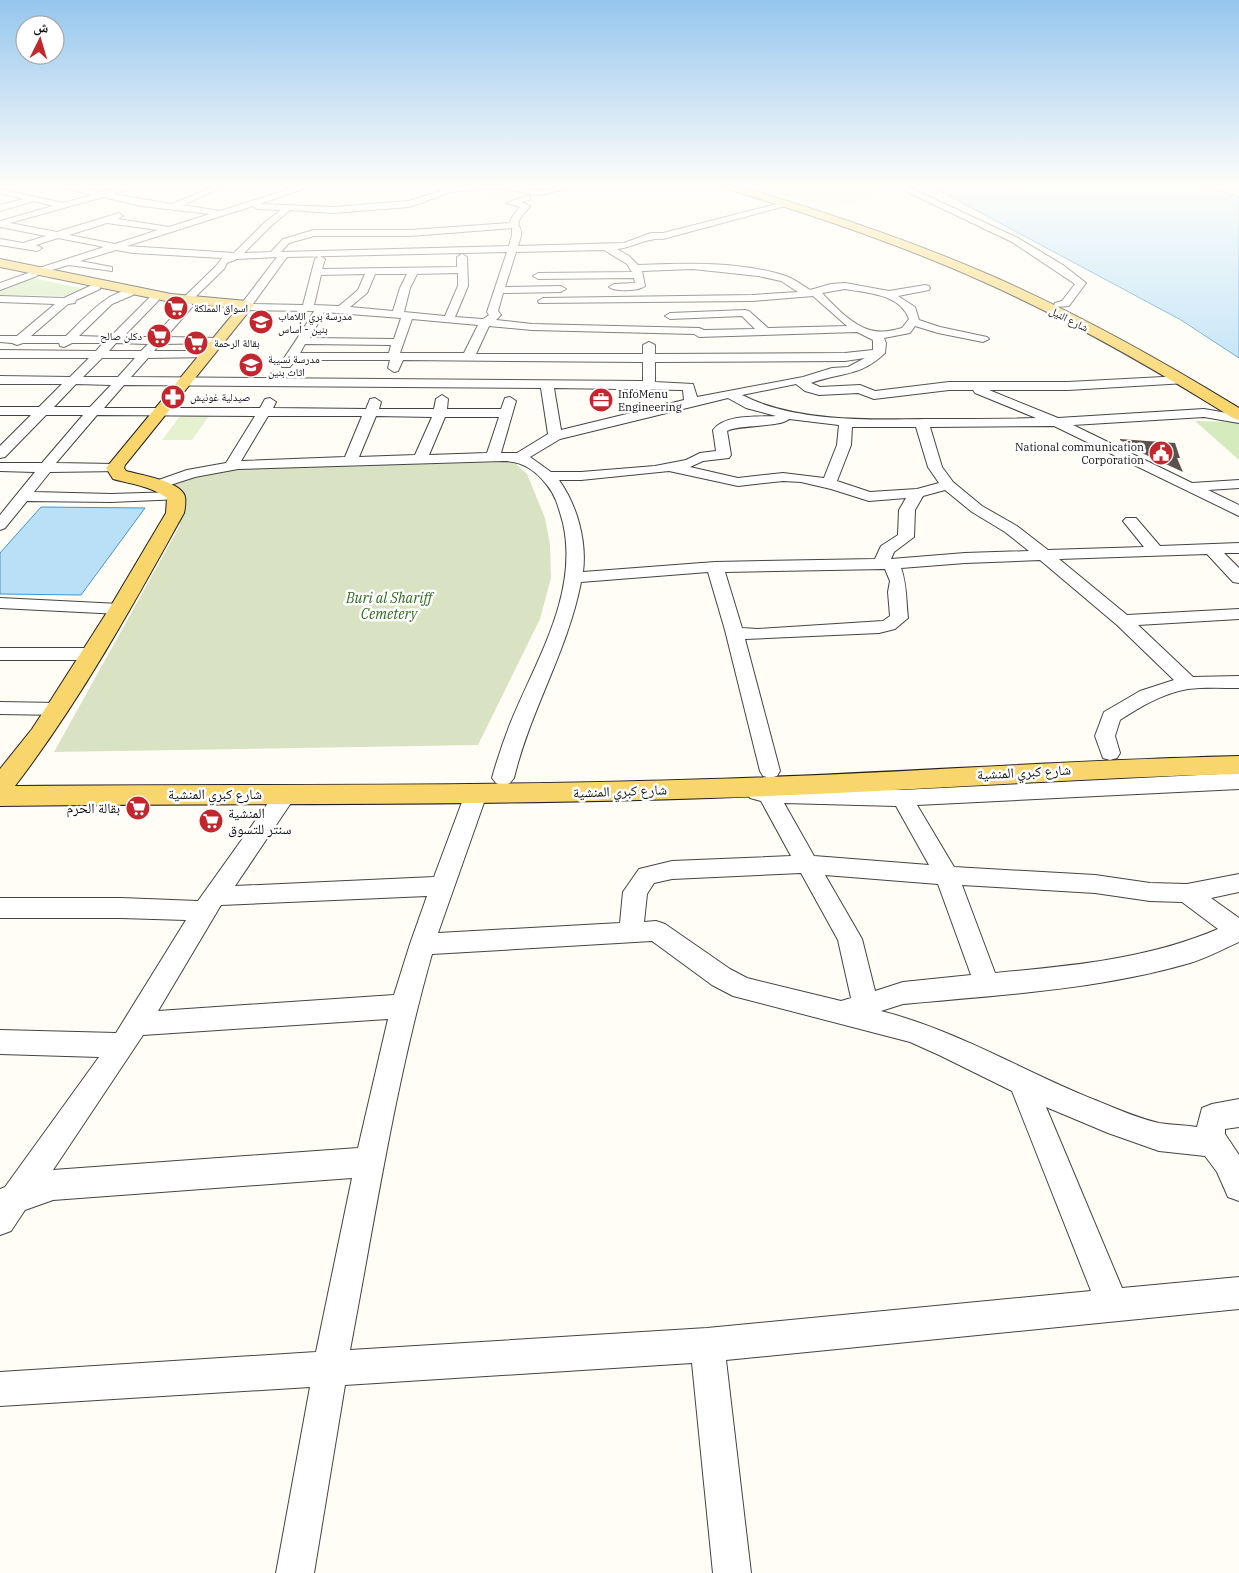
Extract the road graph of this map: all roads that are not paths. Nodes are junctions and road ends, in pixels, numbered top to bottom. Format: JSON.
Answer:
{"nodes":[{"id":1,"x":82,"y":257,"type":"edge"},
{"id":2,"x":151,"y":257,"type":"edge"},
{"id":3,"x":233,"y":257,"type":"edge"},
{"id":4,"x":282,"y":257,"type":"edge"},
{"id":5,"x":321,"y":257,"type":"edge"},
{"id":6,"x":385,"y":257,"type":"edge"},
{"id":7,"x":462,"y":257,"type":"edge"},
{"id":8,"x":510,"y":257,"type":"edge"},
{"id":9,"x":553,"y":257,"type":"edge"},
{"id":10,"x":582,"y":257,"type":"edge"},
{"id":11,"x":625,"y":257,"type":"edge"},
{"id":12,"x":936,"y":257,"type":"edge"},
{"id":13,"x":949,"y":257,"type":"edge"},
{"id":14,"x":1046,"y":257,"type":"edge"},
{"id":15,"x":69,"y":262,"type":"junction"},
{"id":16,"x":575,"y":262,"type":"junction"},
{"id":17,"x":138,"y":263,"type":"dead end"},
{"id":18,"x":0,"y":265,"type":"edge"},
{"id":19,"x":109,"y":269,"type":"dead end"},
{"id":20,"x":462,"y":270,"type":"junction"},
{"id":21,"x":638,"y":271,"type":"junction"},
{"id":22,"x":317,"y":272,"type":"junction"},
{"id":23,"x":371,"y":272,"type":"junction"},
{"id":24,"x":387,"y":272,"type":"junction"},
{"id":25,"x":413,"y":272,"type":"junction"},
{"id":26,"x":40,"y":273,"type":"junction"},
{"id":27,"x":529,"y":276,"type":"dead end"},
{"id":28,"x":0,"y":278,"type":"edge"},
{"id":29,"x":21,"y":279,"type":"junction"},
{"id":30,"x":791,"y":283,"type":"junction"},
{"id":31,"x":763,"y":284,"type":"dead end"},
{"id":32,"x":666,"y":285,"type":"dead end"},
{"id":33,"x":1012,"y":286,"type":"junction"},
{"id":34,"x":0,"y":287,"type":"edge"},
{"id":35,"x":96,"y":287,"type":"junction"},
{"id":36,"x":573,"y":288,"type":"dead end"},
{"id":37,"x":604,"y":288,"type":"dead end"},
{"id":38,"x":708,"y":288,"type":"dead end"},
{"id":39,"x":925,"y":288,"type":"dead end"},
{"id":40,"x":544,"y":289,"type":"junction"},
{"id":41,"x":499,"y":290,"type":"junction"},
{"id":42,"x":811,"y":293,"type":"junction"},
{"id":43,"x":129,"y":294,"type":"junction"},
{"id":44,"x":889,"y":294,"type":"junction"},
{"id":45,"x":733,"y":298,"type":"junction"},
{"id":46,"x":154,"y":299,"type":"junction"},
{"id":47,"x":672,"y":299,"type":"junction"},
{"id":48,"x":714,"y":299,"type":"junction"},
{"id":49,"x":695,"y":300,"type":"junction"},
{"id":50,"x":2,"y":301,"type":"edge"},
{"id":51,"x":65,"y":301,"type":"junction"},
{"id":52,"x":186,"y":301,"type":"junction"},
{"id":53,"x":543,"y":301,"type":"junction"},
{"id":54,"x":108,"y":302,"type":"junction"},
{"id":55,"x":823,"y":302,"type":"junction"},
{"id":56,"x":1059,"y":305,"type":"junction"},
{"id":57,"x":249,"y":306,"type":"junction"},
{"id":58,"x":790,"y":306,"type":"dead end"},
{"id":59,"x":308,"y":307,"type":"junction"},
{"id":60,"x":321,"y":308,"type":"junction"},
{"id":61,"x":624,"y":308,"type":"junction"},
{"id":62,"x":341,"y":310,"type":"junction"},
{"id":63,"x":534,"y":310,"type":"dead end"},
{"id":64,"x":760,"y":312,"type":"dead end"},
{"id":65,"x":512,"y":313,"type":"dead end"},
{"id":66,"x":744,"y":314,"type":"junction"},
{"id":67,"x":403,"y":315,"type":"junction"},
{"id":68,"x":496,"y":315,"type":"junction"},
{"id":69,"x":659,"y":316,"type":"dead end"},
{"id":70,"x":696,"y":316,"type":"junction"},
{"id":71,"x":350,"y":319,"type":"junction"},
{"id":72,"x":449,"y":319,"type":"junction"},
{"id":73,"x":485,"y":322,"type":"junction"},
{"id":74,"x":913,"y":322,"type":"junction"},
{"id":75,"x":532,"y":326,"type":"junction"},
{"id":76,"x":632,"y":329,"type":"junction"},
{"id":77,"x":650,"y":329,"type":"junction"},
{"id":78,"x":764,"y":331,"type":"junction"},
{"id":79,"x":791,"y":331,"type":"junction"},
{"id":80,"x":861,"y":331,"type":"junction"},
{"id":81,"x":699,"y":332,"type":"junction"},
{"id":82,"x":0,"y":339,"type":"edge"},
{"id":83,"x":21,"y":339,"type":"junction"},
{"id":84,"x":69,"y":339,"type":"junction"},
{"id":85,"x":982,"y":339,"type":"dead end"},
{"id":86,"x":114,"y":340,"type":"junction"},
{"id":87,"x":157,"y":340,"type":"junction"},
{"id":88,"x":219,"y":341,"type":"junction"},
{"id":89,"x":302,"y":341,"type":"junction"},
{"id":90,"x":338,"y":342,"type":"junction"},
{"id":91,"x":397,"y":342,"type":"junction"},
{"id":92,"x":879,"y":353,"type":"junction"},
{"id":93,"x":1,"y":355,"type":"edge"},
{"id":94,"x":143,"y":355,"type":"junction"},
{"id":95,"x":208,"y":355,"type":"junction"},
{"id":96,"x":51,"y":356,"type":"junction"},
{"id":97,"x":98,"y":356,"type":"junction"},
{"id":98,"x":290,"y":356,"type":"junction"},
{"id":99,"x":808,"y":356,"type":"junction"},
{"id":100,"x":393,"y":357,"type":"junction"},
{"id":101,"x":463,"y":358,"type":"junction"},
{"id":102,"x":521,"y":358,"type":"junction"},
{"id":103,"x":649,"y":358,"type":"junction"},
{"id":104,"x":705,"y":358,"type":"junction"},
{"id":105,"x":786,"y":358,"type":"junction"},
{"id":106,"x":0,"y":380,"type":"edge"},
{"id":107,"x":1182,"y":380,"type":"junction"},
{"id":108,"x":27,"y":381,"type":"junction"},
{"id":109,"x":73,"y":381,"type":"junction"},
{"id":110,"x":800,"y":381,"type":"junction"},
{"id":111,"x":120,"y":382,"type":"junction"},
{"id":112,"x":185,"y":382,"type":"junction"},
{"id":113,"x":275,"y":382,"type":"junction"},
{"id":114,"x":390,"y":382,"type":"junction"},
{"id":115,"x":446,"y":384,"type":"junction"},
{"id":116,"x":516,"y":385,"type":"junction"},
{"id":117,"x":547,"y":385,"type":"junction"},
{"id":118,"x":649,"y":385,"type":"junction"},
{"id":119,"x":964,"y":385,"type":"junction"},
{"id":120,"x":730,"y":394,"type":"junction"},
{"id":121,"x":7,"y":398,"type":"edge"},
{"id":122,"x":691,"y":402,"type":"junction"},
{"id":123,"x":1221,"y":404,"type":"junction"},
{"id":124,"x":1239,"y":404,"type":"edge"},
{"id":125,"x":0,"y":411,"type":"edge"},
{"id":126,"x":42,"y":411,"type":"junction"},
{"id":127,"x":93,"y":411,"type":"junction"},
{"id":128,"x":160,"y":412,"type":"junction"},
{"id":129,"x":264,"y":412,"type":"junction"},
{"id":130,"x":370,"y":412,"type":"junction"},
{"id":131,"x":440,"y":412,"type":"junction"},
{"id":132,"x":506,"y":413,"type":"junction"},
{"id":133,"x":1204,"y":413,"type":"junction"},
{"id":134,"x":1239,"y":415,"type":"edge"},
{"id":135,"x":800,"y":418,"type":"junction"},
{"id":136,"x":1239,"y":420,"type":"edge"},
{"id":137,"x":1056,"y":422,"type":"junction"},
{"id":138,"x":846,"y":424,"type":"junction"},
{"id":139,"x":922,"y":424,"type":"junction"},
{"id":140,"x":555,"y":436,"type":"junction"},
{"id":141,"x":134,"y":444,"type":"junction"},
{"id":142,"x":0,"y":454,"type":"edge"},
{"id":143,"x":493,"y":457,"type":"junction"},
{"id":144,"x":520,"y":458,"type":"junction"},
{"id":145,"x":420,"y":460,"type":"junction"},
{"id":146,"x":350,"y":462,"type":"junction"},
{"id":147,"x":231,"y":466,"type":"junction"},
{"id":148,"x":0,"y":467,"type":"edge"},
{"id":149,"x":46,"y":467,"type":"junction"},
{"id":150,"x":115,"y":468,"type":"junction"},
{"id":151,"x":670,"y":468,"type":"junction"},
{"id":152,"x":546,"y":476,"type":"junction"},
{"id":153,"x":829,"y":483,"type":"junction"},
{"id":154,"x":1239,"y":484,"type":"edge"},
{"id":155,"x":948,"y":485,"type":"junction"},
{"id":156,"x":158,"y":487,"type":"junction"},
{"id":157,"x":1193,"y":487,"type":"junction"},
{"id":158,"x":917,"y":493,"type":"junction"},
{"id":159,"x":21,"y":500,"type":"junction"},
{"id":160,"x":0,"y":504,"type":"edge"},
{"id":161,"x":1239,"y":511,"type":"edge"},
{"id":162,"x":1132,"y":521,"type":"dead end"},
{"id":163,"x":0,"y":525,"type":"edge"},
{"id":164,"x":1239,"y":548,"type":"edge"},
{"id":165,"x":1211,"y":549,"type":"junction"},
{"id":166,"x":1156,"y":551,"type":"junction"},
{"id":167,"x":1043,"y":555,"type":"junction"},
{"id":168,"x":886,"y":564,"type":"junction"},
{"id":169,"x":715,"y":567,"type":"junction"},
{"id":170,"x":573,"y":578,"type":"junction"},
{"id":171,"x":1239,"y":578,"type":"edge"},
{"id":172,"x":0,"y":603,"type":"edge"},
{"id":173,"x":120,"y":609,"type":"junction"},
{"id":174,"x":1239,"y":614,"type":"edge"},
{"id":175,"x":1123,"y":621,"type":"junction"},
{"id":176,"x":734,"y":630,"type":"junction"},
{"id":177,"x":0,"y":654,"type":"edge"},
{"id":178,"x":91,"y":654,"type":"junction"},
{"id":179,"x":1239,"y":682,"type":"edge"},
{"id":180,"x":1188,"y":683,"type":"junction"},
{"id":181,"x":0,"y":708,"type":"edge"},
{"id":182,"x":58,"y":709,"type":"junction"},
{"id":183,"x":1239,"y":749,"type":"edge"},
{"id":184,"x":1110,"y":753,"type":"junction"},
{"id":185,"x":1239,"y":765,"type":"edge"},
{"id":186,"x":502,"y":778,"type":"junction"},
{"id":187,"x":768,"y":782,"type":"junction"},
{"id":188,"x":1239,"y":782,"type":"edge"},
{"id":189,"x":1,"y":787,"type":"edge"},
{"id":190,"x":713,"y":788,"type":"junction"},
{"id":191,"x":286,"y":794,"type":"junction"},
{"id":192,"x":476,"y":794,"type":"junction"},
{"id":193,"x":902,"y":798,"type":"junction"},
{"id":194,"x":808,"y":864,"type":"junction"},
{"id":195,"x":946,"y":874,"type":"junction"},
{"id":196,"x":1239,"y":883,"type":"edge"},
{"id":197,"x":442,"y":886,"type":"junction"},
{"id":198,"x":1187,"y":893,"type":"junction"},
{"id":199,"x":209,"y":903,"type":"junction"},
{"id":200,"x":0,"y":908,"type":"edge"},
{"id":201,"x":1239,"y":931,"type":"edge"},
{"id":202,"x":631,"y":933,"type":"junction"},
{"id":203,"x":422,"y":944,"type":"junction"},
{"id":204,"x":987,"y":985,"type":"junction"},
{"id":205,"x":404,"y":1006,"type":"junction"},
{"id":206,"x":853,"y":1009,"type":"junction"},
{"id":207,"x":129,"y":1035,"type":"junction"},
{"id":208,"x":0,"y":1042,"type":"edge"},
{"id":209,"x":1022,"y":1082,"type":"junction"},
{"id":210,"x":1239,"y":1113,"type":"edge"},
{"id":211,"x":1210,"y":1138,"type":"junction"},
{"id":212,"x":370,"y":1162,"type":"junction"},
{"id":213,"x":1239,"y":1186,"type":"edge"},
{"id":214,"x":5,"y":1207,"type":"edge"},
{"id":215,"x":1239,"y":1293,"type":"edge"},
{"id":216,"x":1113,"y":1305,"type":"junction"},
{"id":217,"x":707,"y":1345,"type":"junction"},
{"id":218,"x":330,"y":1369,"type":"junction"},
{"id":219,"x":0,"y":1389,"type":"edge"},
{"id":220,"x":295,"y":1573,"type":"edge"},
{"id":221,"x":732,"y":1573,"type":"edge"}],
"edges":[{"from":1,"to":15,"type":"street"},
{"from":2,"to":17,"type":"street"},
{"from":3,"to":52,"type":"street"},
{"from":4,"to":57,"type":"street"},
{"from":5,"to":22,"type":"street"},
{"from":6,"to":24,"type":"street"},
{"from":7,"to":20,"type":"street"},
{"from":8,"to":41,"type":"street"},
{"from":9,"to":16,"type":"street"},
{"from":10,"to":16,"type":"street"},
{"from":11,"to":21,"type":"street"},
{"from":12,"to":33,"type":"main road","name":"شارع النيل"},
{"from":13,"to":33,"type":"main road","name":"شارع النيل"},
{"from":14,"to":56,"type":"street"},
{"from":15,"to":19,"type":"street"},
{"from":15,"to":26,"type":"street"},
{"from":16,"to":21,"type":"street"},
{"from":16,"to":27,"type":"street"},
{"from":18,"to":26,"type":"main road"},
{"from":20,"to":25,"type":"street"},
{"from":20,"to":72,"type":"street"},
{"from":21,"to":30,"type":"street"},
{"from":21,"to":37,"type":"street"},
{"from":22,"to":23,"type":"street"},
{"from":22,"to":59,"type":"street"},
{"from":23,"to":24,"type":"street"},
{"from":23,"to":62,"type":"street"},
{"from":24,"to":25,"type":"street"},
{"from":25,"to":67,"type":"street"},
{"from":26,"to":29,"type":"street"},
{"from":26,"to":35,"type":"main road"},
{"from":26,"to":52,"type":"main road"},
{"from":28,"to":29,"type":"street"},
{"from":29,"to":34,"type":"street"},
{"from":30,"to":31,"type":"street"},
{"from":30,"to":42,"type":"street"},
{"from":32,"to":47,"type":"street"},
{"from":33,"to":56,"type":"main road","name":"شارع النيل"},
{"from":33,"to":107,"type":"main road","name":"شارع النيل"},
{"from":35,"to":43,"type":"main road"},
{"from":35,"to":51,"type":"street"},
{"from":36,"to":40,"type":"street"},
{"from":38,"to":48,"type":"street"},
{"from":39,"to":44,"type":"street"},
{"from":40,"to":41,"type":"street"},
{"from":40,"to":53,"type":"street"},
{"from":41,"to":68,"type":"street"},
{"from":42,"to":44,"type":"street"},
{"from":42,"to":45,"type":"street"},
{"from":42,"to":55,"type":"street"},
{"from":43,"to":46,"type":"main road"},
{"from":43,"to":54,"type":"street"},
{"from":44,"to":74,"type":"street"},
{"from":45,"to":48,"type":"street"},
{"from":45,"to":66,"type":"street"},
{"from":46,"to":52,"type":"main road"},
{"from":46,"to":86,"type":"street"},
{"from":47,"to":49,"type":"street"},
{"from":47,"to":61,"type":"street"},
{"from":48,"to":49,"type":"street"},
{"from":49,"to":70,"type":"street"},
{"from":50,"to":51,"type":"street"},
{"from":51,"to":54,"type":"street"},
{"from":51,"to":83,"type":"street"},
{"from":52,"to":57,"type":"main road"},
{"from":52,"to":87,"type":"street"},
{"from":53,"to":61,"type":"street"},
{"from":53,"to":63,"type":"street"},
{"from":54,"to":84,"type":"street"},
{"from":55,"to":58,"type":"street"},
{"from":55,"to":80,"type":"street"},
{"from":56,"to":124,"type":"main road","name":"شارع النيل"},
{"from":57,"to":59,"type":"street"},
{"from":57,"to":88,"type":"main road"},
{"from":59,"to":60,"type":"street"},
{"from":60,"to":62,"type":"street"},
{"from":60,"to":89,"type":"street"},
{"from":61,"to":76,"type":"street"},
{"from":62,"to":71,"type":"street"},
{"from":64,"to":66,"type":"street"},
{"from":65,"to":68,"type":"street"},
{"from":66,"to":70,"type":"street"},
{"from":66,"to":78,"type":"street"},
{"from":67,"to":71,"type":"street"},
{"from":67,"to":72,"type":"street"},
{"from":67,"to":91,"type":"street"},
{"from":68,"to":73,"type":"street"},
{"from":69,"to":70,"type":"street"},
{"from":70,"to":81,"type":"street"},
{"from":71,"to":90,"type":"street"},
{"from":72,"to":73,"type":"street"},
{"from":73,"to":75,"type":"street"},
{"from":73,"to":101,"type":"street"},
{"from":74,"to":80,"type":"street"},
{"from":74,"to":85,"type":"street"},
{"from":75,"to":76,"type":"street"},
{"from":75,"to":102,"type":"street"},
{"from":76,"to":77,"type":"street"},
{"from":77,"to":81,"type":"street"},
{"from":77,"to":103,"type":"street"},
{"from":78,"to":79,"type":"street"},
{"from":78,"to":81,"type":"street"},
{"from":79,"to":80,"type":"street"},
{"from":79,"to":99,"type":"street"},
{"from":80,"to":92,"type":"street"},
{"from":81,"to":104,"type":"street"},
{"from":82,"to":83,"type":"street"},
{"from":83,"to":84,"type":"street"},
{"from":83,"to":93,"type":"street"},
{"from":84,"to":86,"type":"street"},
{"from":84,"to":96,"type":"street"},
{"from":86,"to":87,"type":"street"},
{"from":86,"to":97,"type":"street"},
{"from":87,"to":88,"type":"street"},
{"from":87,"to":94,"type":"street"},
{"from":88,"to":95,"type":"main road"},
{"from":89,"to":90,"type":"street"},
{"from":89,"to":98,"type":"street"},
{"from":90,"to":91,"type":"street"},
{"from":91,"to":100,"type":"street"},
{"from":92,"to":99,"type":"street"},
{"from":92,"to":110,"type":"street"},
{"from":93,"to":96,"type":"street"},
{"from":94,"to":95,"type":"street"},
{"from":94,"to":97,"type":"street"},
{"from":94,"to":111,"type":"street"},
{"from":95,"to":112,"type":"main road"},
{"from":96,"to":97,"type":"street"},
{"from":96,"to":108,"type":"street"},
{"from":97,"to":109,"type":"street"},
{"from":98,"to":100,"type":"street"},
{"from":98,"to":113,"type":"street"},
{"from":99,"to":105,"type":"street"},
{"from":100,"to":101,"type":"street"},
{"from":100,"to":114,"type":"street"},
{"from":101,"to":102,"type":"street"},
{"from":101,"to":115,"type":"street"},
{"from":102,"to":103,"type":"street"},
{"from":102,"to":116,"type":"street"},
{"from":103,"to":104,"type":"street"},
{"from":103,"to":118,"type":"street"},
{"from":104,"to":105,"type":"street"},
{"from":105,"to":110,"type":"street"},
{"from":106,"to":108,"type":"street"},
{"from":107,"to":119,"type":"street"},
{"from":107,"to":123,"type":"main road","name":"شارع النيل"},
{"from":108,"to":109,"type":"street"},
{"from":108,"to":121,"type":"street"},
{"from":109,"to":111,"type":"street"},
{"from":109,"to":126,"type":"street"},
{"from":110,"to":119,"type":"street"},
{"from":110,"to":120,"type":"street"},
{"from":111,"to":112,"type":"street"},
{"from":111,"to":127,"type":"street"},
{"from":112,"to":113,"type":"street"},
{"from":112,"to":128,"type":"main road"},
{"from":113,"to":114,"type":"street"},
{"from":113,"to":129,"type":"street"},
{"from":114,"to":115,"type":"street"},
{"from":114,"to":130,"type":"street"},
{"from":115,"to":116,"type":"street"},
{"from":115,"to":131,"type":"street"},
{"from":116,"to":117,"type":"street"},
{"from":116,"to":132,"type":"street"},
{"from":117,"to":118,"type":"street"},
{"from":117,"to":140,"type":"street"},
{"from":118,"to":122,"type":"street"},
{"from":119,"to":137,"type":"street"},
{"from":120,"to":122,"type":"street"},
{"from":120,"to":135,"type":"street"},
{"from":122,"to":140,"type":"street"},
{"from":123,"to":133,"type":"street"},
{"from":123,"to":134,"type":"main road","name":"شارع النيل"},
{"from":125,"to":126,"type":"street"},
{"from":126,"to":127,"type":"street"},
{"from":126,"to":142,"type":"street"},
{"from":127,"to":128,"type":"street"},
{"from":127,"to":149,"type":"street"},
{"from":128,"to":129,"type":"street"},
{"from":128,"to":141,"type":"main road"},
{"from":129,"to":130,"type":"street"},
{"from":129,"to":147,"type":"street"},
{"from":130,"to":131,"type":"street"},
{"from":130,"to":146,"type":"street"},
{"from":131,"to":132,"type":"street"},
{"from":131,"to":145,"type":"street"},
{"from":132,"to":143,"type":"street"},
{"from":133,"to":136,"type":"street"},
{"from":133,"to":137,"type":"street"},
{"from":135,"to":138,"type":"street"},
{"from":135,"to":151,"type":"street"},
{"from":137,"to":139,"type":"street"},
{"from":137,"to":157,"type":"street"},
{"from":138,"to":139,"type":"street"},
{"from":138,"to":153,"type":"street"},
{"from":139,"to":155,"type":"street"},
{"from":140,"to":144,"type":"street"},
{"from":141,"to":150,"type":"main road"},
{"from":141,"to":156,"type":"main road"},
{"from":143,"to":144,"type":"street"},
{"from":143,"to":145,"type":"street"},
{"from":144,"to":152,"type":"street"},
{"from":145,"to":146,"type":"street"},
{"from":146,"to":147,"type":"street"},
{"from":147,"to":156,"type":"street"},
{"from":148,"to":149,"type":"street"},
{"from":149,"to":150,"type":"street"},
{"from":149,"to":159,"type":"street"},
{"from":150,"to":156,"type":"main road"},
{"from":151,"to":152,"type":"street"},
{"from":151,"to":153,"type":"street"},
{"from":152,"to":170,"type":"street"},
{"from":153,"to":158,"type":"street"},
{"from":154,"to":157,"type":"street"},
{"from":155,"to":158,"type":"street"},
{"from":155,"to":167,"type":"street"},
{"from":156,"to":159,"type":"street"},
{"from":156,"to":173,"type":"main road"},
{"from":157,"to":161,"type":"street"},
{"from":158,"to":168,"type":"street"},
{"from":159,"to":160,"type":"street"},
{"from":159,"to":163,"type":"street"},
{"from":162,"to":166,"type":"street"},
{"from":164,"to":165,"type":"street"},
{"from":165,"to":166,"type":"street"},
{"from":165,"to":171,"type":"street"},
{"from":166,"to":167,"type":"street"},
{"from":167,"to":168,"type":"street"},
{"from":167,"to":175,"type":"street"},
{"from":168,"to":169,"type":"street"},
{"from":168,"to":176,"type":"street"},
{"from":169,"to":170,"type":"street"},
{"from":169,"to":176,"type":"street"},
{"from":170,"to":186,"type":"street"},
{"from":172,"to":173,"type":"street"},
{"from":173,"to":178,"type":"main road"},
{"from":174,"to":175,"type":"street"},
{"from":175,"to":180,"type":"street"},
{"from":176,"to":187,"type":"street"},
{"from":177,"to":178,"type":"street"},
{"from":178,"to":182,"type":"main road"},
{"from":179,"to":180,"type":"street"},
{"from":180,"to":184,"type":"street"},
{"from":181,"to":182,"type":"street"},
{"from":182,"to":189,"type":"main road"},
{"from":183,"to":184,"type":"main road","name":"شارع كبري المنشية"},
{"from":184,"to":187,"type":"main road","name":"شارع كبري المنشية"},
{"from":185,"to":190,"type":"main road","name":"شارع كبري المنشية"},
{"from":186,"to":187,"type":"main road","name":"شارع كبري المنشية"},
{"from":186,"to":189,"type":"main road","name":"شارع كبري المنشية"},
{"from":187,"to":190,"type":"street"},
{"from":187,"to":193,"type":"street"},
{"from":187,"to":194,"type":"street"},
{"from":188,"to":193,"type":"street"},
{"from":189,"to":191,"type":"main road","name":"شارع كبري المنشية"},
{"from":190,"to":192,"type":"main road","name":"شارع كبري المنشية"},
{"from":191,"to":192,"type":"main road","name":"شارع كبري المنشية"},
{"from":191,"to":199,"type":"street"},
{"from":192,"to":197,"type":"street"},
{"from":193,"to":195,"type":"street"},
{"from":194,"to":195,"type":"street"},
{"from":194,"to":202,"type":"street"},
{"from":194,"to":206,"type":"street"},
{"from":195,"to":198,"type":"street"},
{"from":195,"to":204,"type":"street"},
{"from":196,"to":198,"type":"street"},
{"from":197,"to":199,"type":"street"},
{"from":197,"to":203,"type":"street"},
{"from":198,"to":201,"type":"street"},
{"from":199,"to":200,"type":"street"},
{"from":199,"to":207,"type":"street"},
{"from":201,"to":204,"type":"street"},
{"from":202,"to":203,"type":"street"},
{"from":202,"to":206,"type":"street"},
{"from":203,"to":205,"type":"street"},
{"from":204,"to":206,"type":"street"},
{"from":205,"to":207,"type":"street"},
{"from":205,"to":212,"type":"street"},
{"from":206,"to":209,"type":"street"},
{"from":207,"to":208,"type":"street"},
{"from":207,"to":214,"type":"street"},
{"from":209,"to":211,"type":"street"},
{"from":209,"to":216,"type":"street"},
{"from":210,"to":211,"type":"street"},
{"from":211,"to":213,"type":"street"},
{"from":212,"to":214,"type":"street"},
{"from":212,"to":218,"type":"street"},
{"from":215,"to":216,"type":"street"},
{"from":216,"to":217,"type":"street"},
{"from":217,"to":218,"type":"street"},
{"from":217,"to":221,"type":"street"},
{"from":218,"to":219,"type":"street"},
{"from":218,"to":220,"type":"street"}]}
